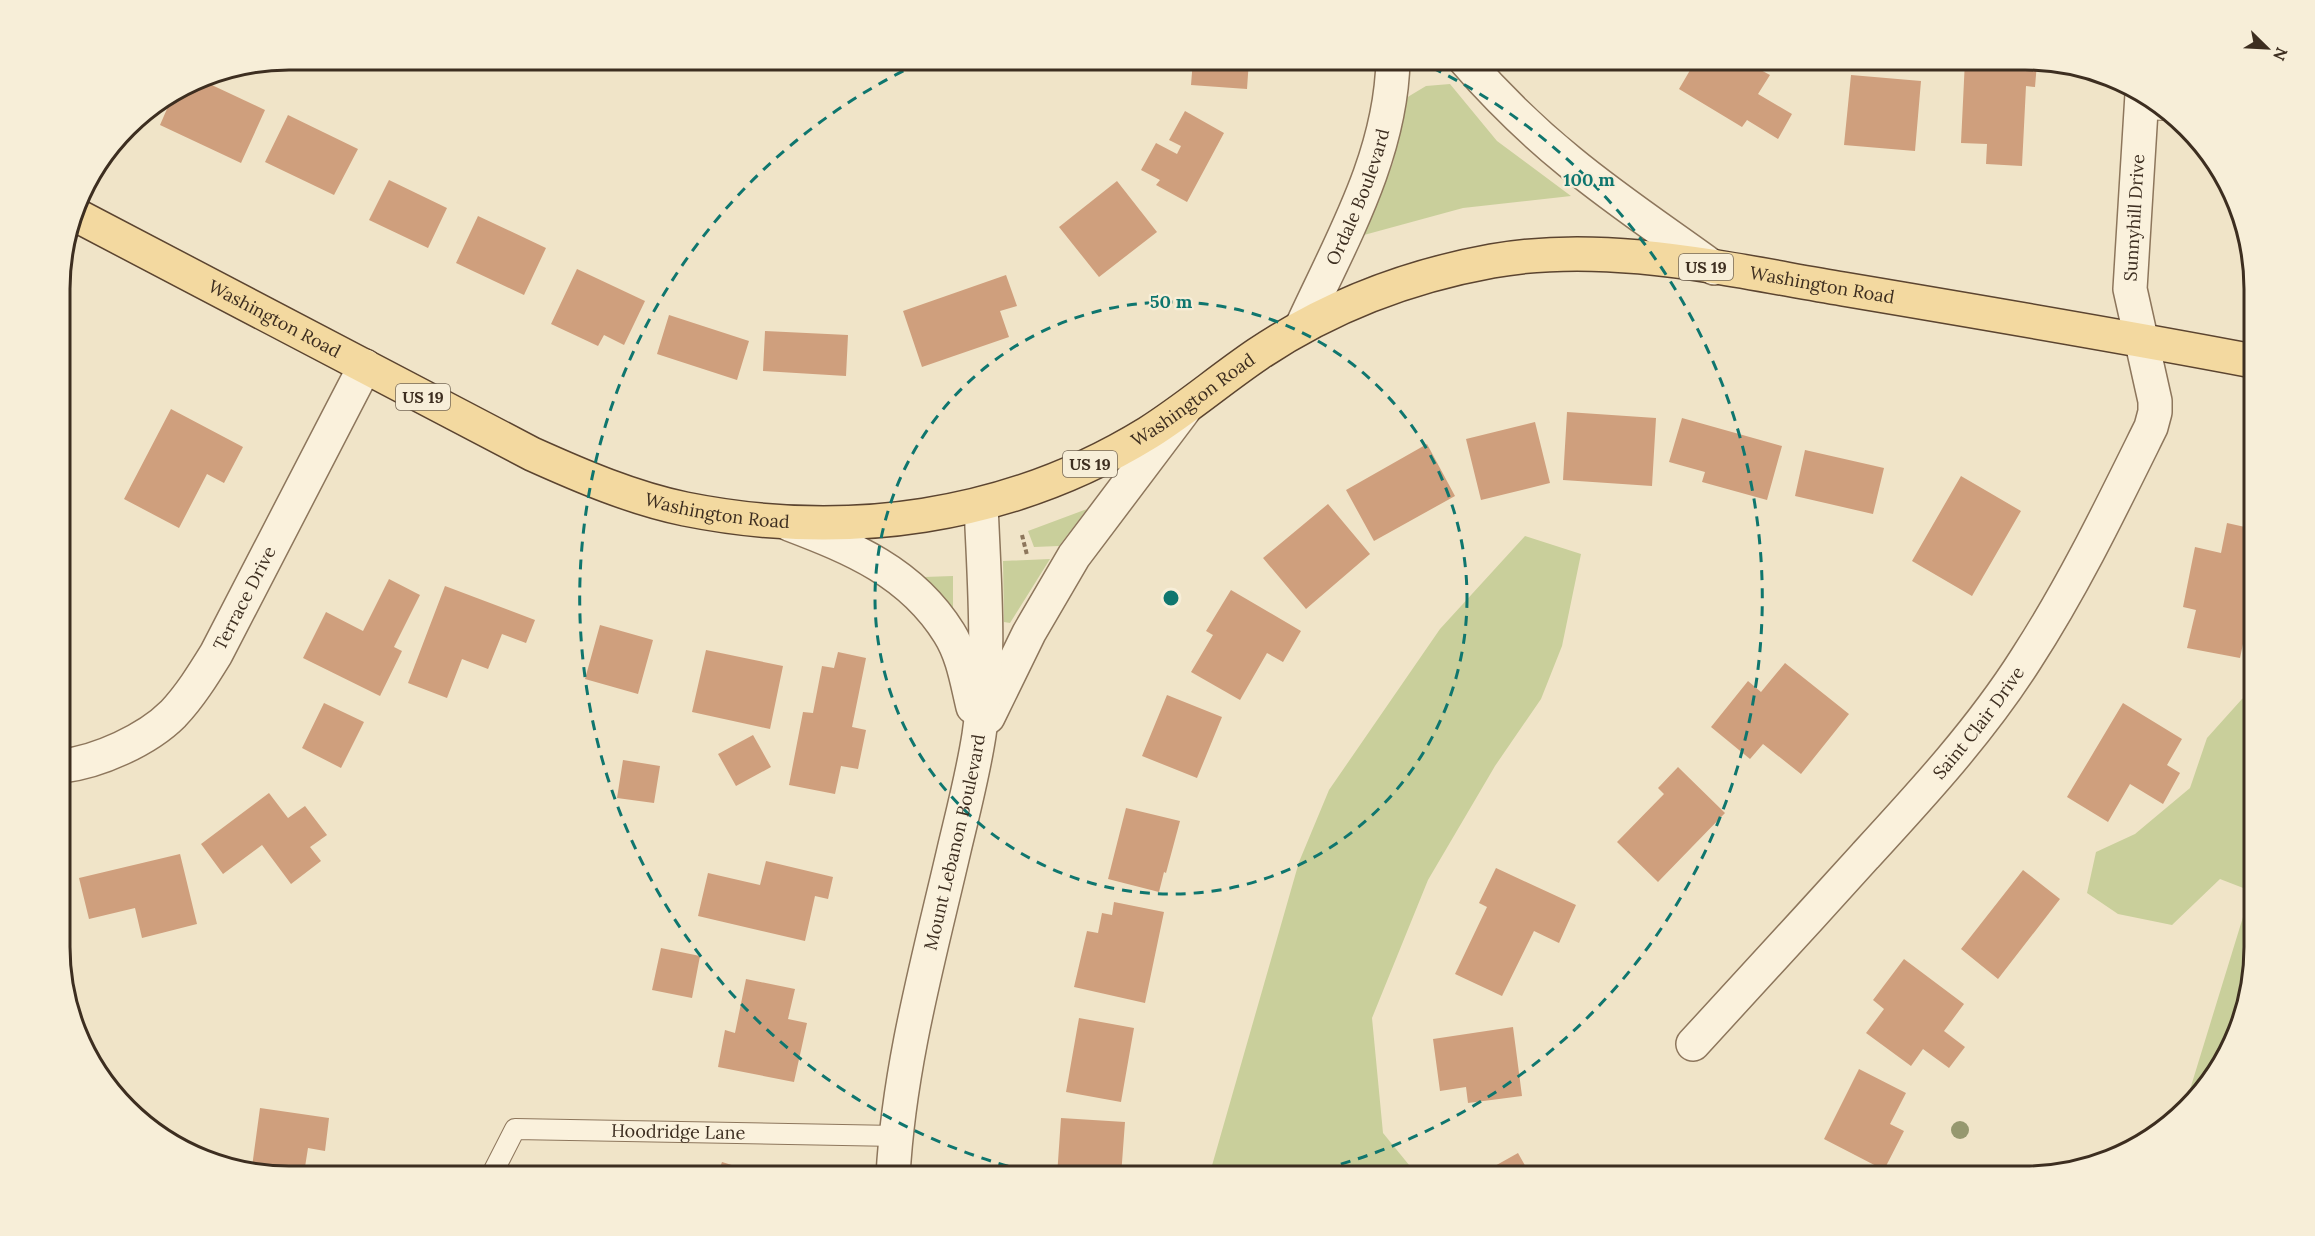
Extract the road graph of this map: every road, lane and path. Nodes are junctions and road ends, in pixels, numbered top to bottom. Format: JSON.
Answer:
{"nodes":[{"id":1,"x":1392,"y":70,"type":"edge"},
{"id":2,"x":1474,"y":70,"type":"edge"},
{"id":3,"x":2149,"y":109,"type":"edge"},
{"id":4,"x":82,"y":218,"type":"edge"},
{"id":5,"x":1714,"y":268,"type":"junction"},
{"id":6,"x":1302,"y":327,"type":"junction"},
{"id":7,"x":2142,"y":340,"type":"junction"},
{"id":8,"x":2244,"y":359,"type":"edge"},
{"id":9,"x":365,"y":366,"type":"junction"},
{"id":10,"x":1189,"y":405,"type":"junction"},
{"id":11,"x":981,"y":504,"type":"junction"},
{"id":12,"x":789,"y":524,"type":"junction"},
{"id":13,"x":1022,"y":535,"type":"dead end"},
{"id":14,"x":1027,"y":555,"type":"dead end"},
{"id":15,"x":979,"y":735,"type":"junction"},
{"id":16,"x":70,"y":765,"type":"edge"},
{"id":17,"x":1693,"y":1044,"type":"dead end"},
{"id":18,"x":896,"y":1136,"type":"junction"},
{"id":19,"x":496,"y":1166,"type":"edge"},
{"id":20,"x":894,"y":1166,"type":"edge"}],
"edges":[{"from":1,"to":6,"type":"street","name":"Ordale Boulevard"},
{"from":2,"to":5,"type":"street"},
{"from":3,"to":7,"type":"street","name":"Sunnyhill Drive"},
{"from":4,"to":9,"type":"main road","name":"Washington Road","number":"US 19"},
{"from":5,"to":6,"type":"main road","name":"Washington Road","number":"US 19"},
{"from":5,"to":7,"type":"main road","name":"Washington Road","number":"US 19"},
{"from":6,"to":10,"type":"main road","name":"Washington Road","number":"US 19"},
{"from":7,"to":8,"type":"main road","name":"Washington Road","number":"US 19"},
{"from":7,"to":17,"type":"street","name":"Saint Clair Drive"},
{"from":9,"to":12,"type":"main road","name":"Washington Road","number":"US 19"},
{"from":9,"to":16,"type":"street","name":"Terrace Drive"},
{"from":10,"to":11,"type":"main road","name":"Washington Road","number":"US 19"},
{"from":10,"to":15,"type":"street"},
{"from":11,"to":12,"type":"main road","name":"Washington Road","number":"US 19"},
{"from":11,"to":15,"type":"street","name":"Mount Lebanon Boulevard"},
{"from":12,"to":15,"type":"street"},
{"from":13,"to":14,"type":"path"},
{"from":15,"to":18,"type":"street","name":"Mount Lebanon Boulevard"},
{"from":18,"to":19,"type":"lane","name":"Hoodridge Lane"},
{"from":18,"to":20,"type":"street","name":"Mount Lebanon Boulevard"}]}
